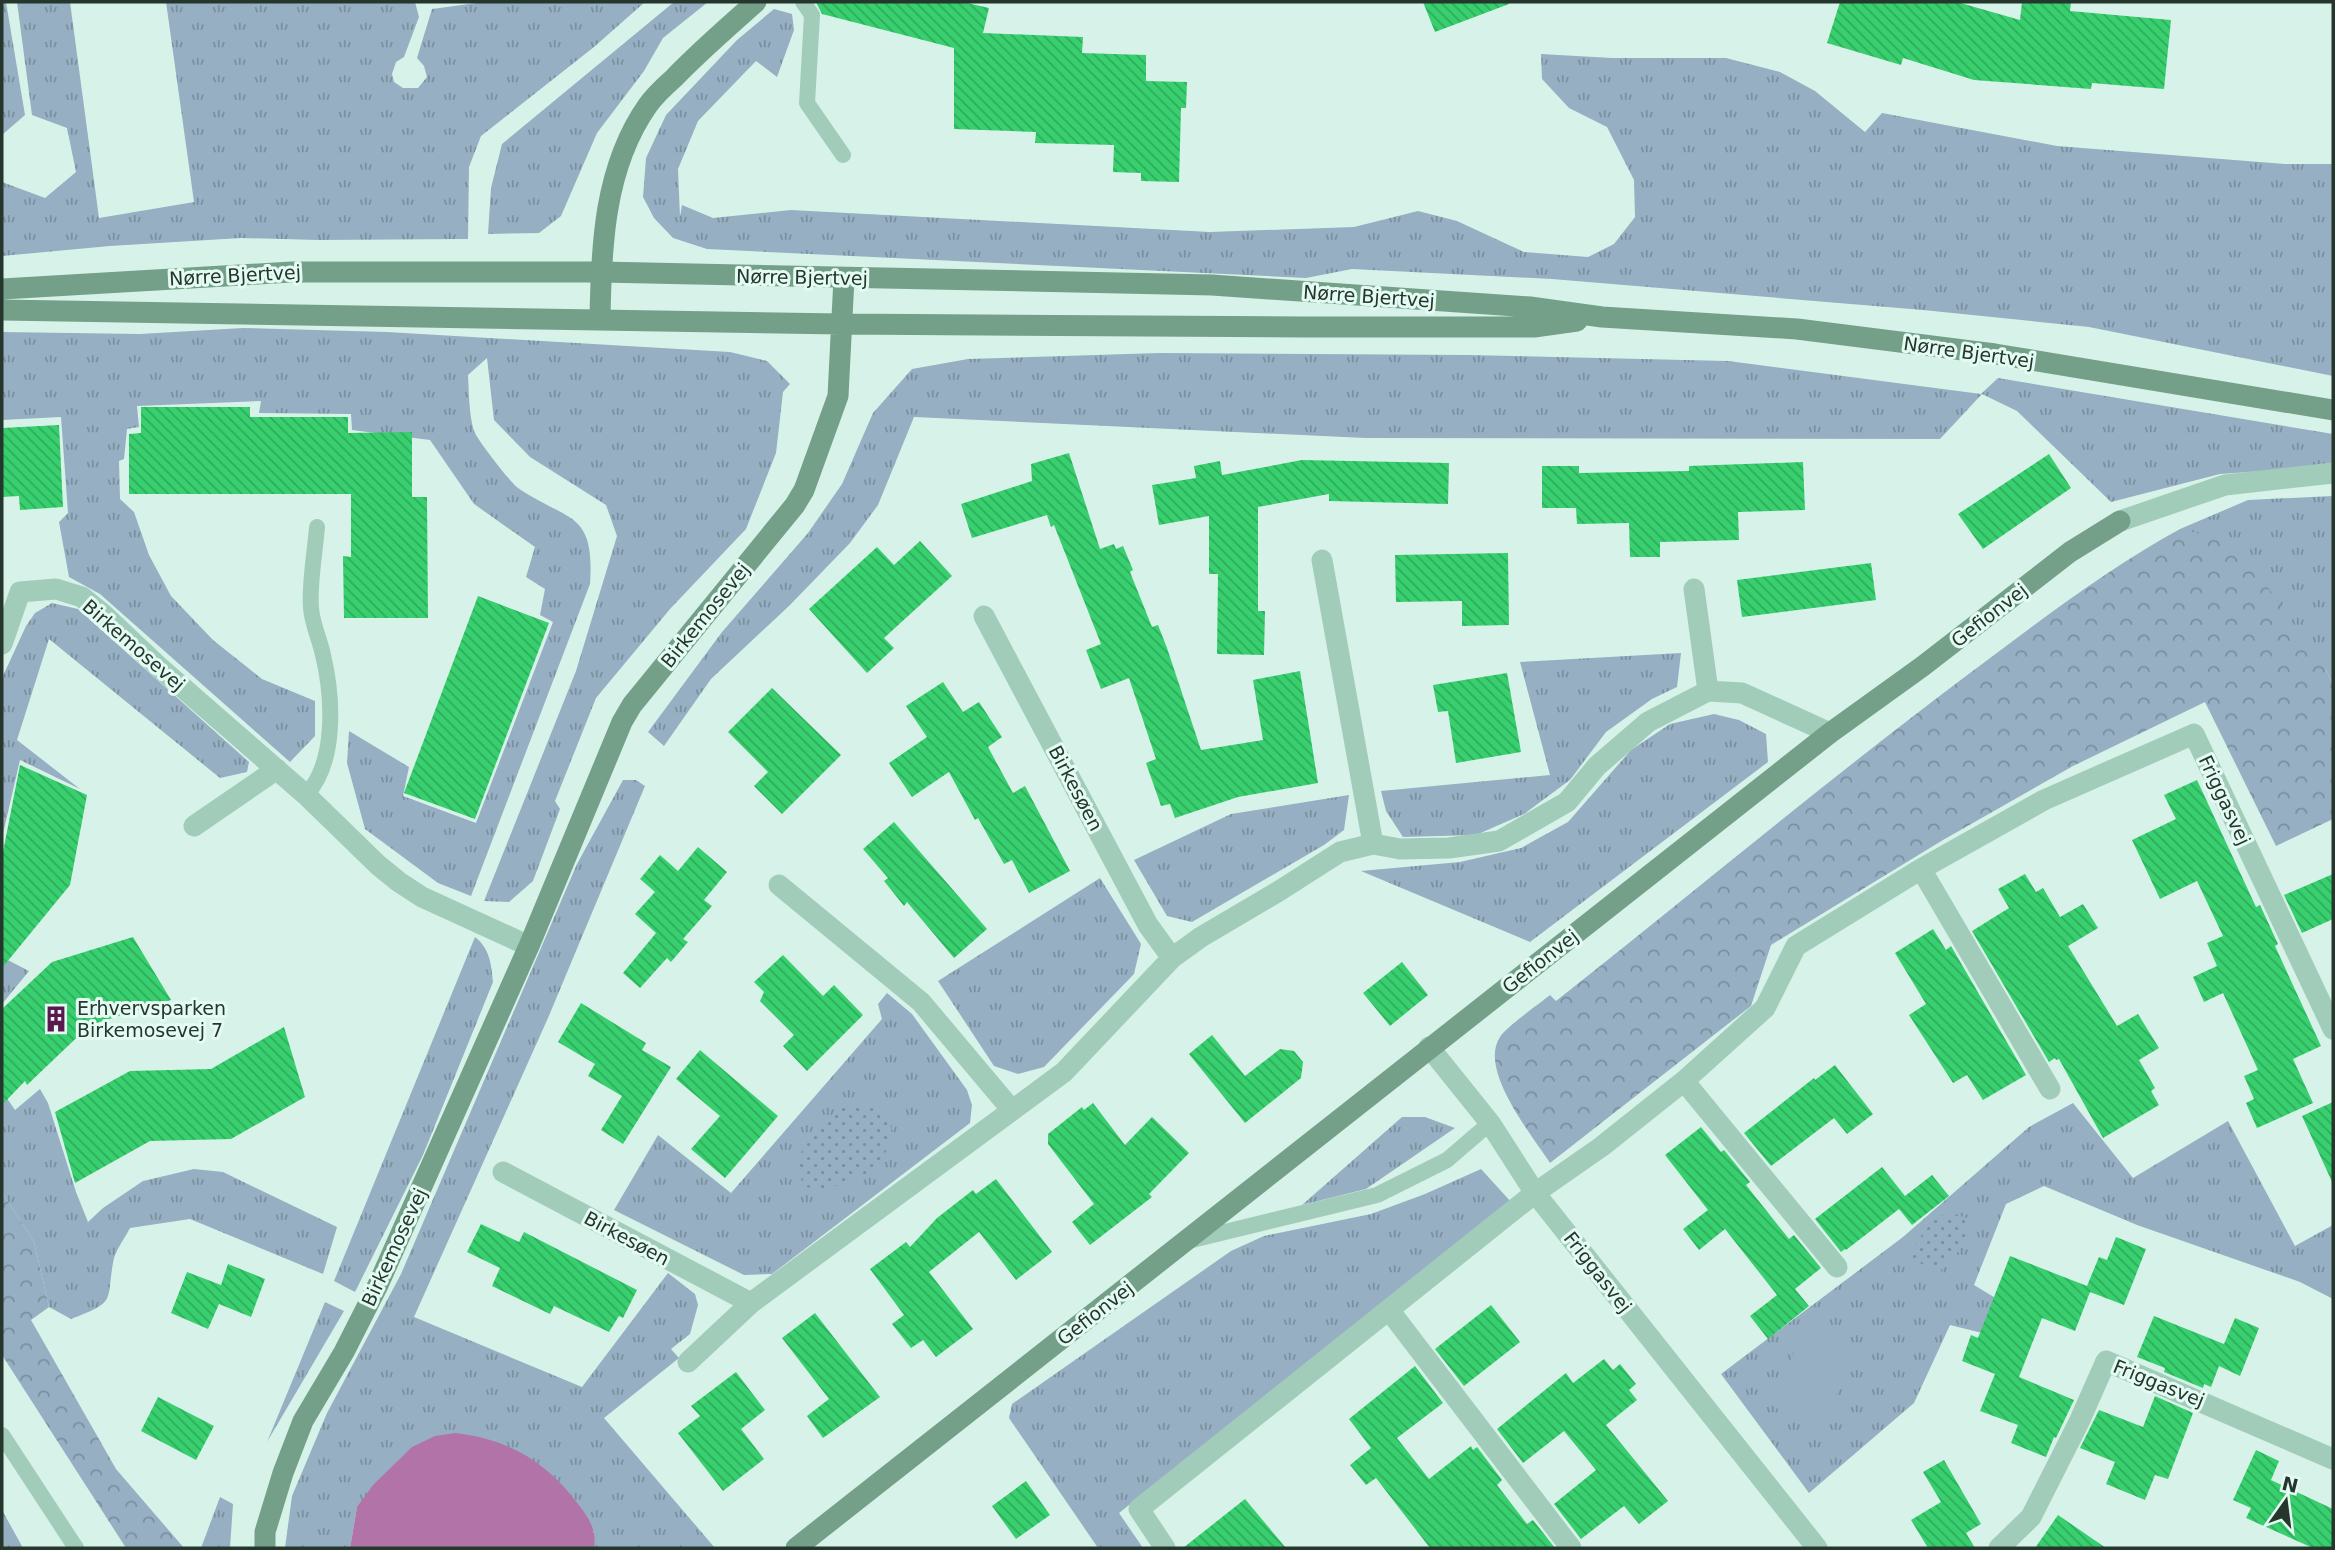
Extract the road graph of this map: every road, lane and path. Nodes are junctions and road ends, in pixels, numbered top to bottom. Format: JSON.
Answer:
{"nodes":[{"id":1,"x":756,"y":2,"type":"edge"},
{"id":2,"x":803,"y":2,"type":"edge"},
{"id":3,"x":843,"y":155,"type":"dead end"},
{"id":4,"x":601,"y":272,"type":"junction"},
{"id":5,"x":844,"y":278,"type":"junction"},
{"id":6,"x":2,"y":289,"type":"edge"},
{"id":7,"x":2,"y":310,"type":"edge"},
{"id":8,"x":1602,"y":317,"type":"junction"},
{"id":9,"x":600,"y":320,"type":"junction"},
{"id":10,"x":841,"y":324,"type":"junction"},
{"id":11,"x":2333,"y":410,"type":"edge"},
{"id":12,"x":2333,"y":473,"type":"edge"},
{"id":13,"x":2120,"y":521,"type":"joint"},
{"id":14,"x":317,"y":527,"type":"dead end"},
{"id":15,"x":1322,"y":560,"type":"dead end"},
{"id":16,"x":1695,"y":589,"type":"dead end"},
{"id":17,"x":984,"y":616,"type":"dead end"},
{"id":18,"x":2,"y":644,"type":"edge"},
{"id":19,"x":1708,"y":691,"type":"junction"},
{"id":20,"x":1830,"y":733,"type":"junction"},
{"id":21,"x":277,"y":769,"type":"junction"},
{"id":22,"x":306,"y":795,"type":"junction"},
{"id":23,"x":194,"y":825,"type":"dead end"},
{"id":24,"x":1373,"y":844,"type":"junction"},
{"id":25,"x":1921,"y":869,"type":"junction"},
{"id":26,"x":779,"y":885,"type":"dead end"},
{"id":27,"x":529,"y":946,"type":"junction"},
{"id":28,"x":1172,"y":958,"type":"junction"},
{"id":29,"x":2333,"y":1029,"type":"edge"},
{"id":30,"x":1430,"y":1047,"type":"junction"},
{"id":31,"x":1684,"y":1081,"type":"junction"},
{"id":32,"x":2050,"y":1089,"type":"dead end"},
{"id":33,"x":1011,"y":1109,"type":"junction"},
{"id":34,"x":1490,"y":1124,"type":"junction"},
{"id":35,"x":503,"y":1172,"type":"dead end"},
{"id":36,"x":1535,"y":1193,"type":"junction"},
{"id":37,"x":1186,"y":1241,"type":"junction"},
{"id":38,"x":1837,"y":1267,"type":"dead end"},
{"id":39,"x":751,"y":1303,"type":"junction"},
{"id":40,"x":1388,"y":1310,"type":"junction"},
{"id":41,"x":688,"y":1362,"type":"dead end"},
{"id":42,"x":2,"y":1435,"type":"edge"},
{"id":43,"x":2333,"y":1459,"type":"edge"},
{"id":44,"x":76,"y":1548,"type":"edge"},
{"id":45,"x":265,"y":1548,"type":"edge"},
{"id":46,"x":796,"y":1548,"type":"edge"},
{"id":47,"x":1164,"y":1548,"type":"edge"},
{"id":48,"x":1571,"y":1548,"type":"edge"},
{"id":49,"x":1817,"y":1548,"type":"edge"},
{"id":50,"x":2000,"y":1548,"type":"edge"}],
"edges":[{"from":1,"to":4,"type":"main road"},
{"from":2,"to":3,"type":"lane"},
{"from":4,"to":5,"type":"main road","name":"Nørre Bjertvej"},
{"from":4,"to":6,"type":"main road","name":"Nørre Bjertvej"},
{"from":4,"to":9,"type":"main road"},
{"from":5,"to":8,"type":"main road","name":"Nørre Bjertvej"},
{"from":5,"to":10,"type":"main road","name":"Birkemosevej"},
{"from":7,"to":9,"type":"main road","name":"Nørre Bjertvej"},
{"from":8,"to":10,"type":"main road","name":"Nørre Bjertvej"},
{"from":8,"to":11,"type":"main road","name":"Nørre Bjertvej"},
{"from":9,"to":10,"type":"main road","name":"Nørre Bjertvej"},
{"from":10,"to":27,"type":"main road","name":"Birkemosevej"},
{"from":12,"to":13,"type":"street","name":"Gefionvej"},
{"from":13,"to":20,"type":"main road","name":"Gefionvej"},
{"from":14,"to":22,"type":"lane"},
{"from":15,"to":24,"type":"street"},
{"from":16,"to":19,"type":"street"},
{"from":17,"to":28,"type":"street","name":"Birkesøen"},
{"from":18,"to":21,"type":"street","name":"Birkemosevej"},
{"from":19,"to":20,"type":"street"},
{"from":19,"to":24,"type":"street"},
{"from":20,"to":30,"type":"main road","name":"Gefionvej"},
{"from":21,"to":22,"type":"street","name":"Birkemosevej"},
{"from":21,"to":23,"type":"street"},
{"from":22,"to":27,"type":"street","name":"Birkemosevej"},
{"from":24,"to":28,"type":"street"},
{"from":25,"to":29,"type":"street","name":"Friggasvej"},
{"from":25,"to":31,"type":"street","name":"Friggasvej"},
{"from":25,"to":32,"type":"street"},
{"from":26,"to":33,"type":"street"},
{"from":27,"to":45,"type":"main road","name":"Birkemosevej"},
{"from":28,"to":33,"type":"street"},
{"from":30,"to":34,"type":"street","name":"Friggasvej"},
{"from":30,"to":37,"type":"main road","name":"Gefionvej"},
{"from":31,"to":36,"type":"street","name":"Friggasvej"},
{"from":31,"to":38,"type":"street"},
{"from":33,"to":39,"type":"street"},
{"from":34,"to":36,"type":"street","name":"Friggasvej"},
{"from":34,"to":37,"type":"lane"},
{"from":35,"to":39,"type":"street","name":"Birkesøen"},
{"from":36,"to":40,"type":"street","name":"Friggasvej"},
{"from":36,"to":49,"type":"street","name":"Friggasvej"},
{"from":37,"to":46,"type":"main road","name":"Gefionvej"},
{"from":39,"to":41,"type":"street"},
{"from":40,"to":47,"type":"street","name":"Friggasvej"},
{"from":40,"to":48,"type":"street"},
{"from":42,"to":44,"type":"lane"},
{"from":43,"to":50,"type":"street","name":"Friggasvej"}]}
